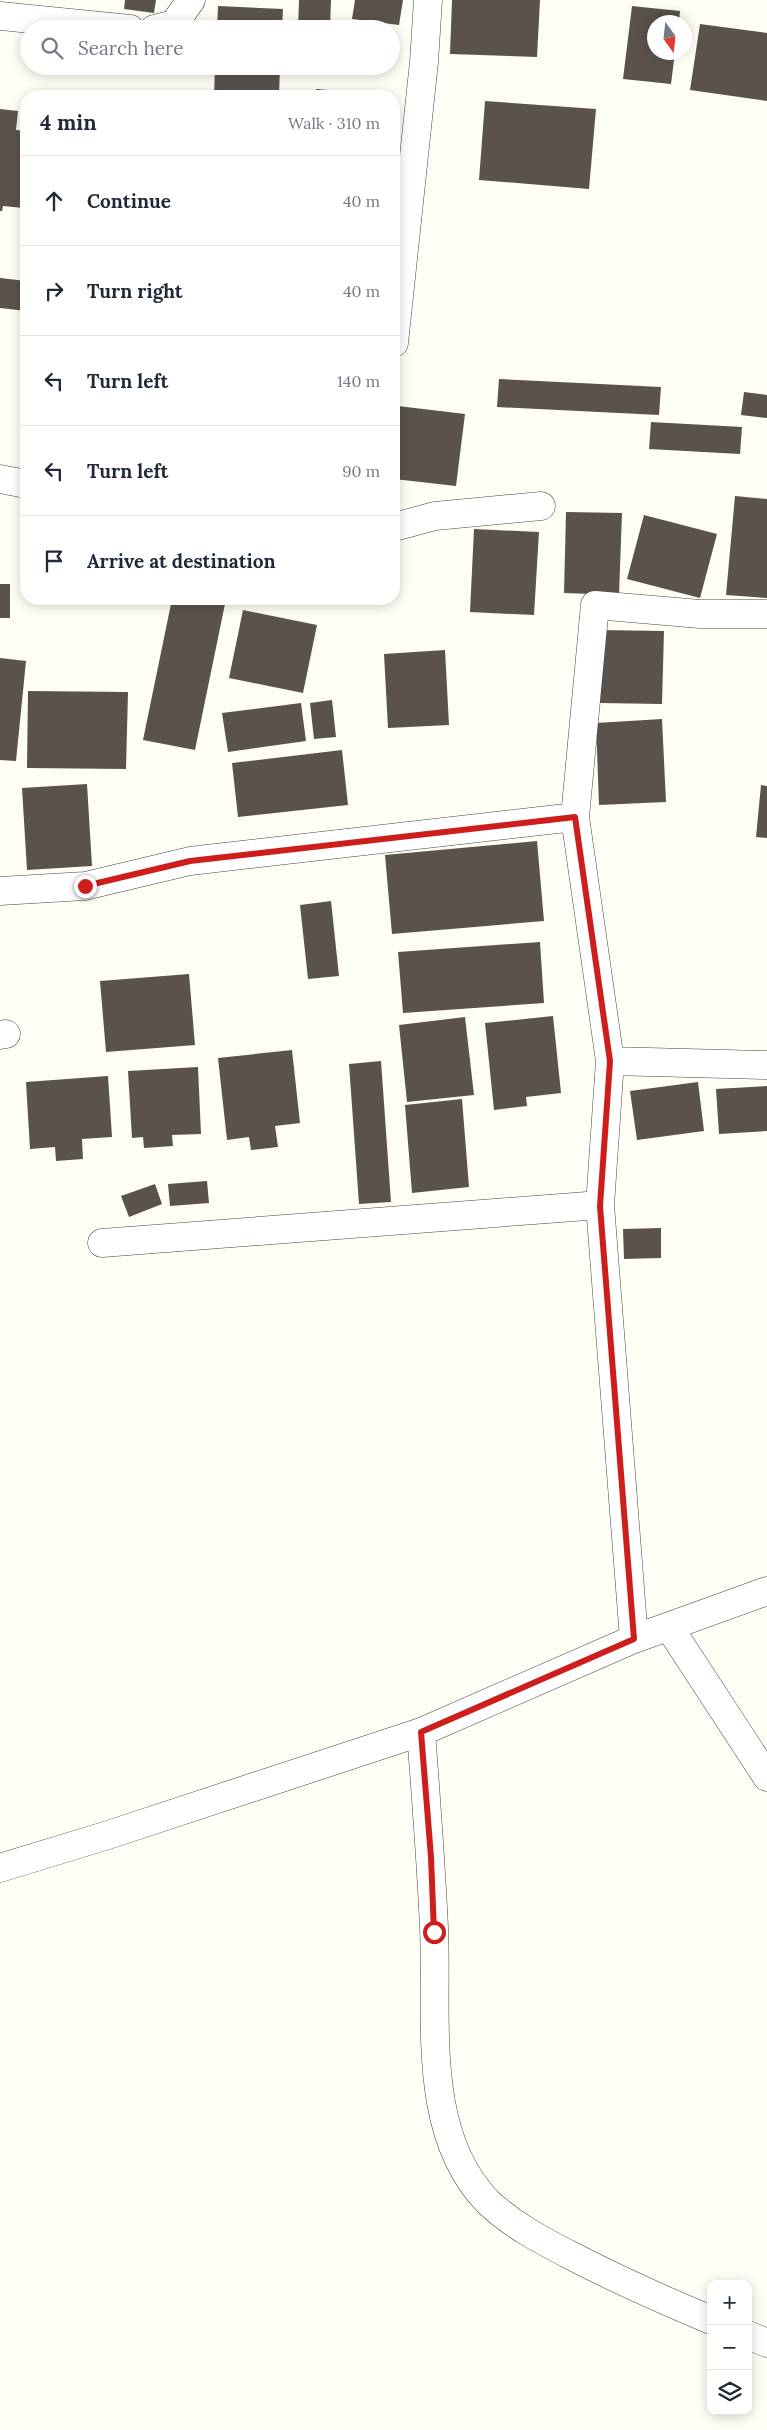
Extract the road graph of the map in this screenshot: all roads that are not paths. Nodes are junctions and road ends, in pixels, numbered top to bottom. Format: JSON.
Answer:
{"nodes":[{"id":1,"x":191,"y":0,"type":"edge"},
{"id":2,"x":428,"y":0,"type":"edge"},
{"id":3,"x":0,"y":16,"type":"edge"},
{"id":4,"x":40,"y":20,"type":"edge"},
{"id":5,"x":177,"y":20,"type":"edge"},
{"id":6,"x":400,"y":287,"type":"edge"},
{"id":7,"x":0,"y":479,"type":"edge"},
{"id":8,"x":20,"y":483,"type":"edge"},
{"id":9,"x":541,"y":506,"type":"dead end"},
{"id":10,"x":400,"y":525,"type":"edge"},
{"id":11,"x":767,"y":614,"type":"edge"},
{"id":12,"x":575,"y":817,"type":"junction"},
{"id":13,"x":0,"y":892,"type":"edge"},
{"id":14,"x":610,"y":1061,"type":"junction"},
{"id":15,"x":767,"y":1065,"type":"edge"},
{"id":16,"x":600,"y":1206,"type":"junction"},
{"id":17,"x":102,"y":1243,"type":"dead end"},
{"id":18,"x":767,"y":1591,"type":"edge"},
{"id":19,"x":669,"y":1627,"type":"junction"},
{"id":20,"x":634,"y":1639,"type":"junction"},
{"id":21,"x":421,"y":1732,"type":"junction"},
{"id":22,"x":767,"y":1777,"type":"edge"},
{"id":23,"x":0,"y":1868,"type":"edge"},
{"id":24,"x":707,"y":2318,"type":"edge"},
{"id":25,"x":752,"y":2337,"type":"edge"},
{"id":26,"x":767,"y":2343,"type":"edge"}],
"edges":[{"from":1,"to":5,"type":"street"},
{"from":2,"to":6,"type":"street"},
{"from":3,"to":4,"type":"street"},
{"from":7,"to":8,"type":"street"},
{"from":9,"to":10,"type":"street"},
{"from":11,"to":12,"type":"street"},
{"from":12,"to":13,"type":"street"},
{"from":12,"to":14,"type":"street"},
{"from":14,"to":15,"type":"street"},
{"from":14,"to":16,"type":"street"},
{"from":16,"to":17,"type":"street"},
{"from":16,"to":20,"type":"street"},
{"from":18,"to":19,"type":"street"},
{"from":19,"to":20,"type":"street"},
{"from":19,"to":22,"type":"street"},
{"from":20,"to":21,"type":"street"},
{"from":21,"to":23,"type":"street"},
{"from":21,"to":24,"type":"street"},
{"from":25,"to":26,"type":"street"}]}
